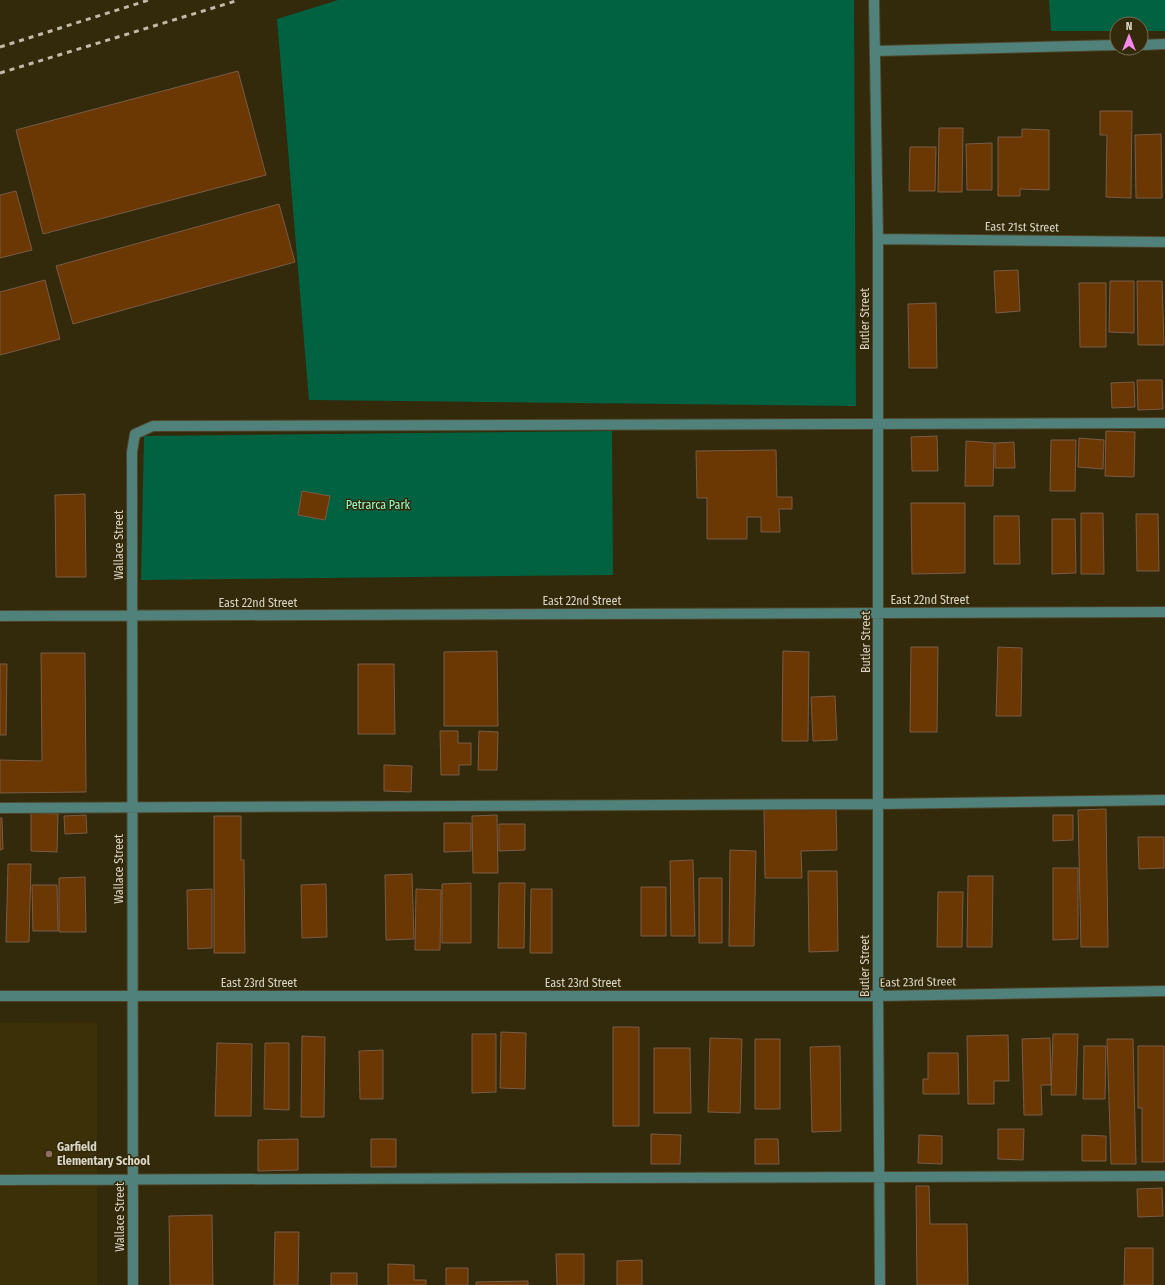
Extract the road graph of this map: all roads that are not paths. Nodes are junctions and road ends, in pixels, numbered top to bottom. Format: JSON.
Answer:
{"nodes":[{"id":1,"x":874,"y":0,"type":"edge"},
{"id":2,"x":1165,"y":44,"type":"edge"},
{"id":3,"x":1109,"y":45,"type":"edge"},
{"id":4,"x":1149,"y":45,"type":"edge"},
{"id":5,"x":875,"y":50,"type":"junction"},
{"id":6,"x":878,"y":239,"type":"junction"},
{"id":7,"x":1165,"y":242,"type":"edge"},
{"id":8,"x":1165,"y":423,"type":"edge"},
{"id":9,"x":879,"y":425,"type":"junction"},
{"id":10,"x":1165,"y":612,"type":"edge"},
{"id":11,"x":879,"y":613,"type":"junction"},
{"id":12,"x":0,"y":616,"type":"edge"},
{"id":13,"x":132,"y":616,"type":"junction"},
{"id":14,"x":1165,"y":800,"type":"edge"},
{"id":15,"x":879,"y":804,"type":"junction"},
{"id":16,"x":132,"y":807,"type":"junction"},
{"id":17,"x":0,"y":808,"type":"edge"},
{"id":18,"x":1165,"y":990,"type":"edge"},
{"id":19,"x":0,"y":996,"type":"edge"},
{"id":20,"x":133,"y":996,"type":"junction"},
{"id":21,"x":878,"y":996,"type":"junction"},
{"id":22,"x":880,"y":1176,"type":"junction"},
{"id":23,"x":1165,"y":1176,"type":"edge"},
{"id":24,"x":0,"y":1180,"type":"edge"},
{"id":25,"x":133,"y":1180,"type":"junction"},
{"id":26,"x":133,"y":1285,"type":"edge"},
{"id":27,"x":880,"y":1285,"type":"edge"}],
"edges":[{"from":1,"to":5,"type":"street","name":"Butler Street"},
{"from":2,"to":4,"type":"street"},
{"from":3,"to":5,"type":"street"},
{"from":5,"to":6,"type":"street","name":"Butler Street"},
{"from":6,"to":7,"type":"street","name":"East 21st Street"},
{"from":6,"to":9,"type":"street","name":"Butler Street"},
{"from":8,"to":9,"type":"street"},
{"from":9,"to":11,"type":"street","name":"Butler Street"},
{"from":9,"to":13,"type":"street","name":"Wallace Street"},
{"from":10,"to":11,"type":"street","name":"East 22nd Street"},
{"from":11,"to":13,"type":"street","name":"East 22nd Street"},
{"from":11,"to":15,"type":"street","name":"Butler Street"},
{"from":12,"to":13,"type":"street","name":"East 22nd Street"},
{"from":13,"to":16,"type":"street","name":"Wallace Street"},
{"from":14,"to":15,"type":"street"},
{"from":15,"to":16,"type":"street"},
{"from":15,"to":21,"type":"street","name":"Butler Street"},
{"from":16,"to":17,"type":"street"},
{"from":16,"to":20,"type":"street","name":"Wallace Street"},
{"from":18,"to":21,"type":"street","name":"East 23rd Street"},
{"from":19,"to":20,"type":"street","name":"East 23rd Street"},
{"from":20,"to":21,"type":"street","name":"East 23rd Street"},
{"from":20,"to":25,"type":"street","name":"Wallace Street"},
{"from":21,"to":22,"type":"street","name":"Butler Street"},
{"from":22,"to":23,"type":"street"},
{"from":22,"to":25,"type":"street"},
{"from":22,"to":27,"type":"street","name":"Butler Street"},
{"from":24,"to":25,"type":"street"},
{"from":25,"to":26,"type":"street","name":"Wallace Street"}]}
